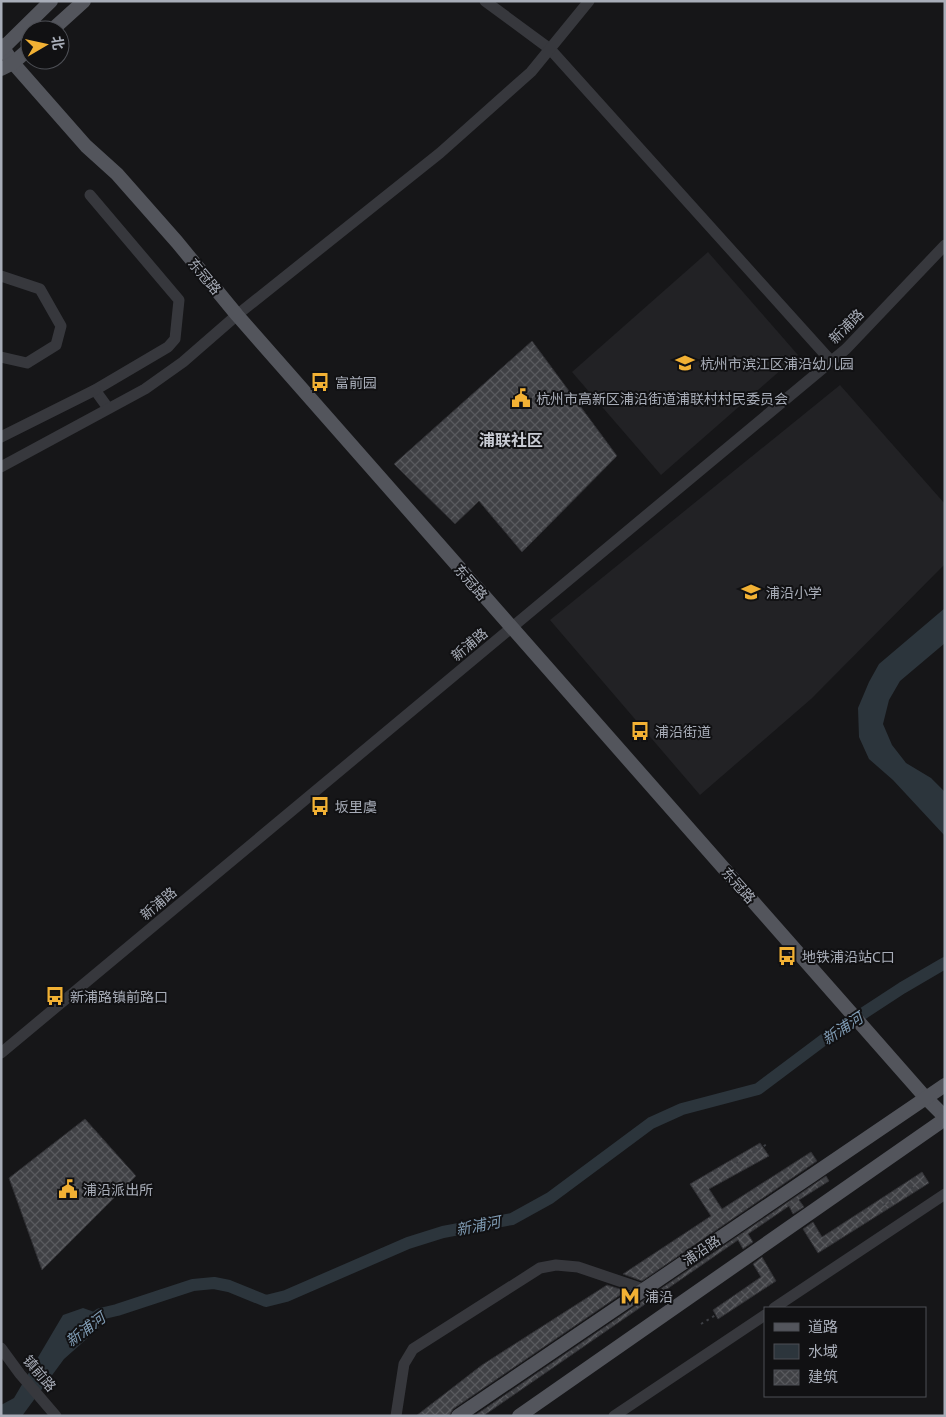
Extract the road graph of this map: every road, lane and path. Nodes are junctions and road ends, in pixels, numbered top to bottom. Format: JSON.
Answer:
{"nodes":[{"id":1,"x":51,"y":1,"type":"edge"},
{"id":2,"x":84,"y":1,"type":"edge"},
{"id":3,"x":485,"y":1,"type":"edge"},
{"id":4,"x":589,"y":1,"type":"edge"},
{"id":5,"x":63,"y":20,"type":"edge"},
{"id":6,"x":2,"y":47,"type":"edge"},
{"id":7,"x":550,"y":49,"type":"junction"},
{"id":8,"x":20,"y":56,"type":"edge"},
{"id":9,"x":7,"y":66,"type":"edge"},
{"id":10,"x":90,"y":195,"type":"dead end"},
{"id":11,"x":945,"y":246,"type":"edge"},
{"id":12,"x":1,"y":276,"type":"edge"},
{"id":13,"x":237,"y":315,"type":"junction"},
{"id":14,"x":1,"y":357,"type":"edge"},
{"id":15,"x":831,"y":361,"type":"junction"},
{"id":16,"x":95,"y":390,"type":"junction"},
{"id":17,"x":108,"y":408,"type":"junction"},
{"id":18,"x":1,"y":437,"type":"edge"},
{"id":19,"x":1,"y":467,"type":"edge"},
{"id":20,"x":512,"y":629,"type":"junction"},
{"id":21,"x":1,"y":1053,"type":"edge"},
{"id":22,"x":945,"y":1085,"type":"edge"},
{"id":23,"x":925,"y":1097,"type":"junction"},
{"id":24,"x":945,"y":1118,"type":"edge"},
{"id":25,"x":767,"y":1144,"type":"dead end"},
{"id":26,"x":725,"y":1170,"type":"dead end"},
{"id":27,"x":916,"y":1185,"type":"dead end"},
{"id":28,"x":945,"y":1194,"type":"edge"},
{"id":29,"x":883,"y":1205,"type":"dead end"},
{"id":30,"x":644,"y":1289,"type":"junction"},
{"id":31,"x":734,"y":1304,"type":"dead end"},
{"id":32,"x":776,"y":1307,"type":"edge"},
{"id":33,"x":764,"y":1316,"type":"edge"},
{"id":34,"x":700,"y":1324,"type":"dead end"},
{"id":35,"x":1,"y":1348,"type":"edge"},
{"id":36,"x":56,"y":1416,"type":"edge"},
{"id":37,"x":396,"y":1416,"type":"edge"},
{"id":38,"x":458,"y":1416,"type":"edge"},
{"id":39,"x":519,"y":1416,"type":"edge"},
{"id":40,"x":614,"y":1416,"type":"edge"}],
"edges":[{"from":1,"to":6,"type":"main road"},
{"from":2,"to":5,"type":"main road"},
{"from":3,"to":7,"type":"street"},
{"from":4,"to":7,"type":"street"},
{"from":6,"to":9,"type":"main road","name":"东冠路"},
{"from":7,"to":13,"type":"street"},
{"from":7,"to":15,"type":"street"},
{"from":8,"to":9,"type":"main road"},
{"from":9,"to":13,"type":"main road","name":"东冠路"},
{"from":10,"to":16,"type":"street"},
{"from":11,"to":15,"type":"street","name":"新浦路"},
{"from":12,"to":14,"type":"street"},
{"from":13,"to":17,"type":"street"},
{"from":13,"to":20,"type":"main road","name":"东冠路"},
{"from":15,"to":20,"type":"street","name":"新浦路"},
{"from":16,"to":17,"type":"street"},
{"from":16,"to":18,"type":"street"},
{"from":17,"to":19,"type":"street"},
{"from":20,"to":21,"type":"street","name":"新浦路"},
{"from":20,"to":23,"type":"main road","name":"东冠路"},
{"from":22,"to":23,"type":"main road","name":"浦沿路"},
{"from":23,"to":24,"type":"main road","name":"东冠路"},
{"from":23,"to":30,"type":"main road","name":"浦沿路"},
{"from":24,"to":39,"type":"main road"},
{"from":25,"to":26,"type":"path"},
{"from":27,"to":29,"type":"path"},
{"from":28,"to":32,"type":"street"},
{"from":30,"to":37,"type":"street"},
{"from":30,"to":38,"type":"main road","name":"浦沿路"},
{"from":31,"to":34,"type":"path"},
{"from":33,"to":40,"type":"street"},
{"from":35,"to":36,"type":"street","name":"镇前路"}]}
